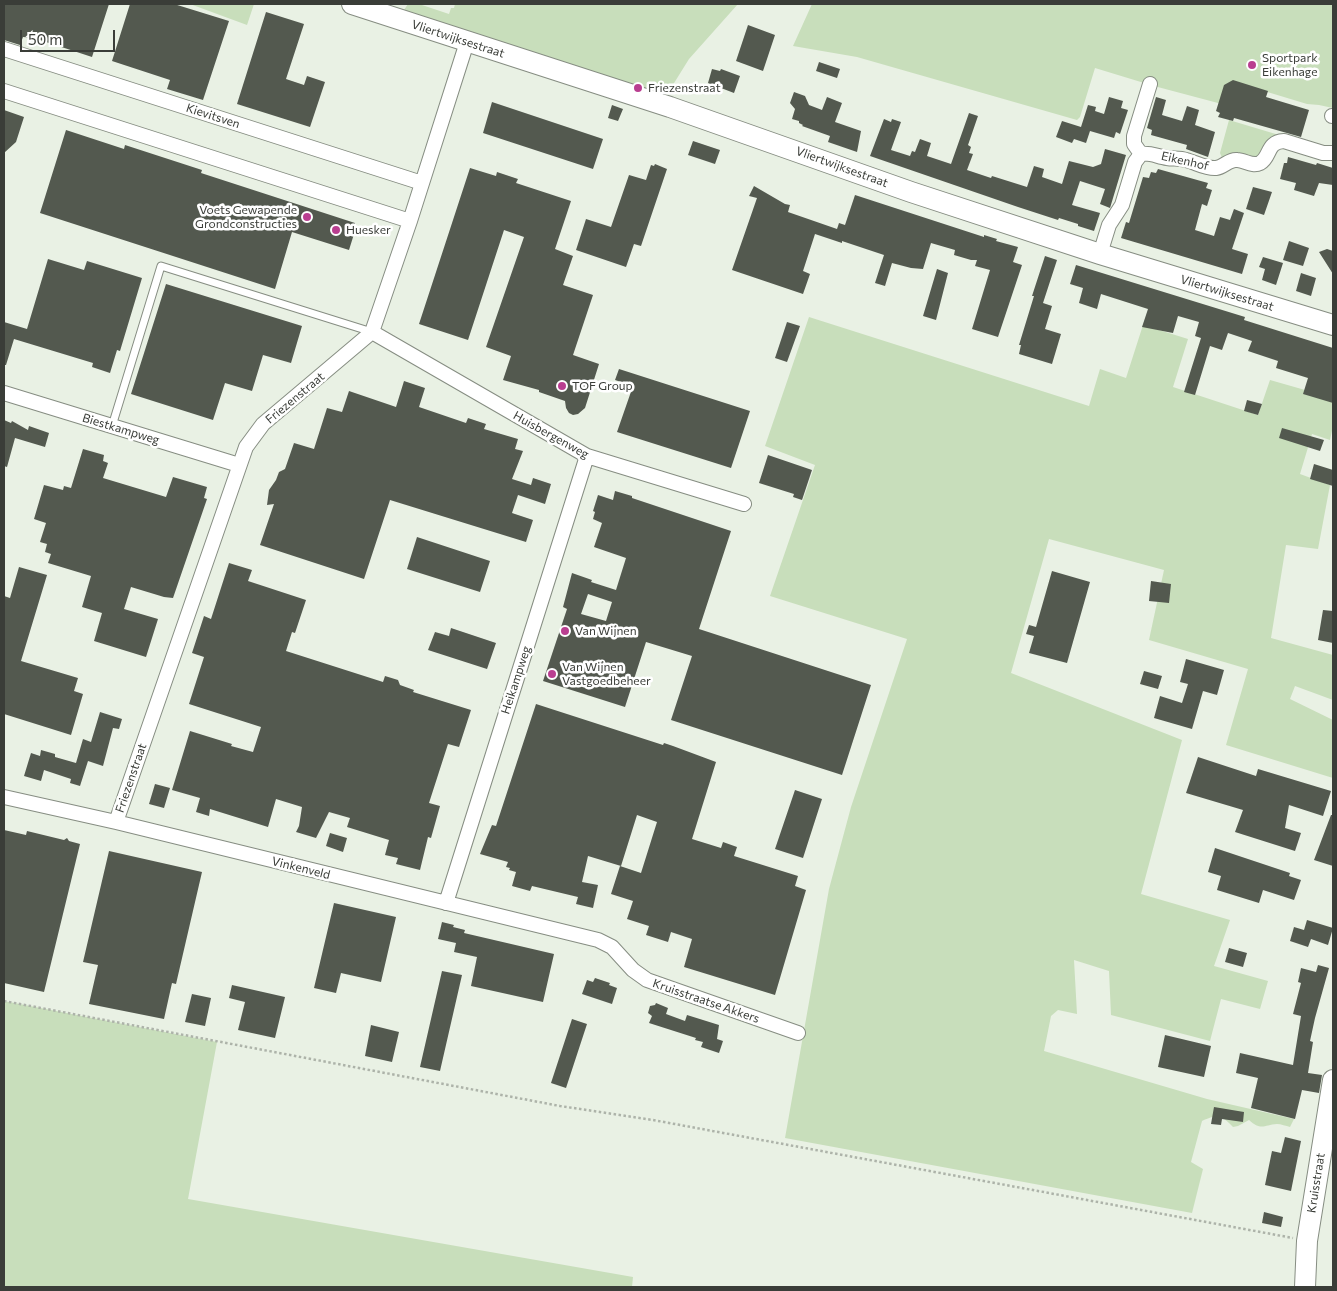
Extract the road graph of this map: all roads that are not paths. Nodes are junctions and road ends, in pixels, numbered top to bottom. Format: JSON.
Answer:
{"nodes":[{"id":1,"x":352,"y":4,"type":"edge"},
{"id":2,"x":467,"y":42,"type":"junction"},
{"id":3,"x":4,"y":49,"type":"edge"},
{"id":4,"x":1150,"y":84,"type":"dead end"},
{"id":5,"x":4,"y":91,"type":"edge"},
{"id":6,"x":1141,"y":154,"type":"junction"},
{"id":7,"x":1333,"y":154,"type":"edge"},
{"id":8,"x":422,"y":183,"type":"junction"},
{"id":9,"x":410,"y":221,"type":"junction"},
{"id":10,"x":1100,"y":254,"type":"junction"},
{"id":11,"x":1333,"y":325,"type":"edge"},
{"id":12,"x":372,"y":332,"type":"junction"},
{"id":13,"x":4,"y":393,"type":"edge"},
{"id":14,"x":112,"y":426,"type":"junction"},
{"id":15,"x":587,"y":456,"type":"junction"},
{"id":16,"x":239,"y":465,"type":"junction"},
{"id":17,"x":744,"y":504,"type":"dead end"},
{"id":18,"x":4,"y":797,"type":"edge"},
{"id":19,"x":116,"y":822,"type":"junction"},
{"id":20,"x":446,"y":903,"type":"junction"},
{"id":21,"x":598,"y":940,"type":"joint"},
{"id":22,"x":798,"y":1033,"type":"dead end"},
{"id":23,"x":1333,"y":1080,"type":"edge"},
{"id":24,"x":1305,"y":1287,"type":"edge"}],
"edges":[{"from":1,"to":2,"type":"street","name":"Vliertwijksestraat"},
{"from":2,"to":8,"type":"street"},
{"from":2,"to":10,"type":"street","name":"Vliertwijksestraat"},
{"from":3,"to":8,"type":"street","name":"Kievitsven"},
{"from":4,"to":6,"type":"street"},
{"from":5,"to":9,"type":"street"},
{"from":6,"to":7,"type":"street","name":"Eikenhof"},
{"from":6,"to":10,"type":"street"},
{"from":8,"to":9,"type":"street"},
{"from":9,"to":12,"type":"street"},
{"from":10,"to":11,"type":"street","name":"Vliertwijksestraat"},
{"from":12,"to":14,"type":"lane"},
{"from":12,"to":15,"type":"street","name":"Huisbergenweg"},
{"from":12,"to":16,"type":"street","name":"Friezenstraat"},
{"from":13,"to":14,"type":"street","name":"Biestkampweg"},
{"from":14,"to":16,"type":"street","name":"Biestkampweg"},
{"from":15,"to":17,"type":"street","name":"Huisbergenweg"},
{"from":15,"to":20,"type":"street","name":"Heikampweg"},
{"from":16,"to":19,"type":"street","name":"Friezenstraat"},
{"from":18,"to":19,"type":"street","name":"Vinkenveld"},
{"from":19,"to":20,"type":"street","name":"Vinkenveld"},
{"from":20,"to":21,"type":"street","name":"Vinkenveld"},
{"from":21,"to":22,"type":"street","name":"Kruisstraatse Akkers"},
{"from":23,"to":24,"type":"street","name":"Kruisstraat"}]}
